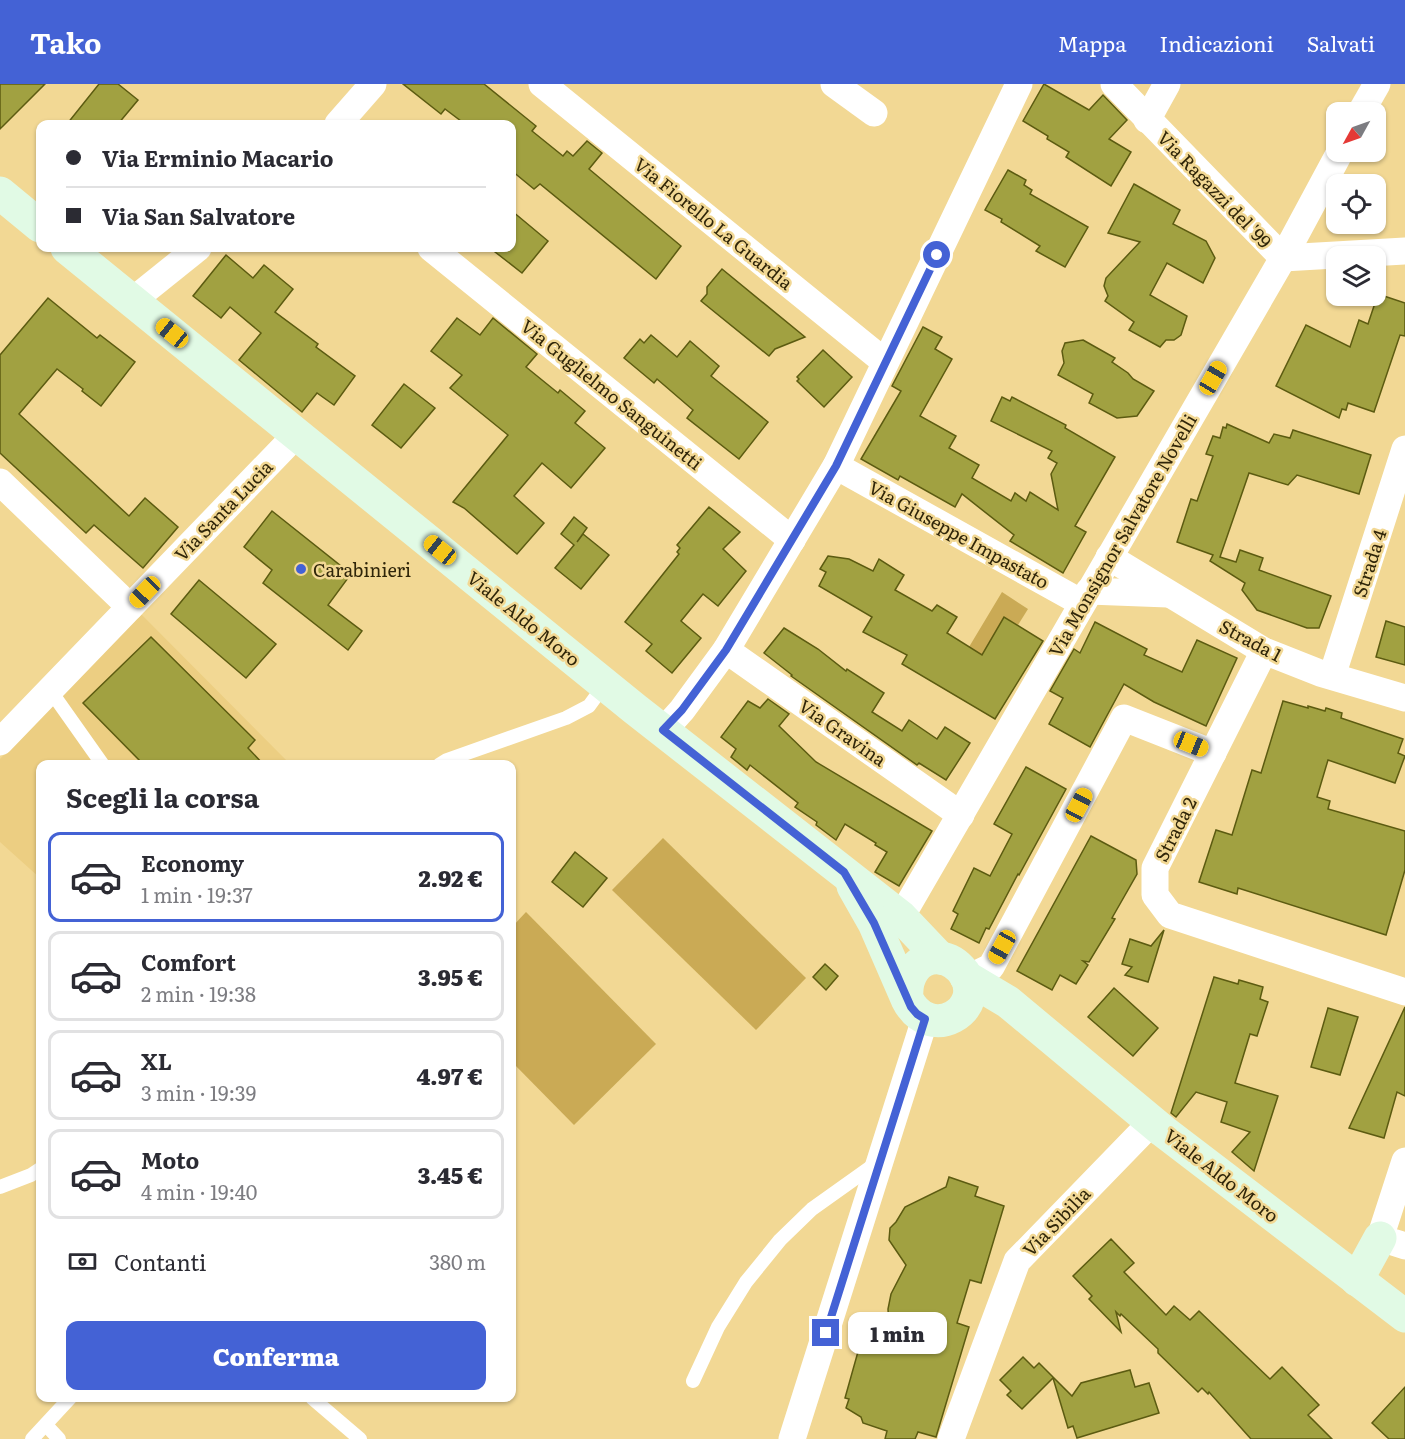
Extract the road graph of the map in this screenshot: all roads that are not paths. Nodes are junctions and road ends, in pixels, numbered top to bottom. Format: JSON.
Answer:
{"nodes":[{"id":1,"x":373,"y":84,"type":"edge"},
{"id":2,"x":542,"y":84,"type":"edge"},
{"id":3,"x":834,"y":84,"type":"edge"},
{"id":4,"x":1019,"y":84,"type":"edge"},
{"id":5,"x":1114,"y":84,"type":"edge"},
{"id":6,"x":1167,"y":84,"type":"edge"},
{"id":7,"x":1377,"y":84,"type":"edge"},
{"id":8,"x":1367,"y":102,"type":"edge"},
{"id":9,"x":874,"y":112,"type":"dead end"},
{"id":10,"x":342,"y":120,"type":"edge"},
{"id":11,"x":1147,"y":120,"type":"junction"},
{"id":12,"x":1335,"y":162,"type":"edge"},
{"id":13,"x":0,"y":193,"type":"edge"},
{"id":14,"x":36,"y":223,"type":"edge"},
{"id":15,"x":1405,"y":251,"type":"edge"},
{"id":16,"x":71,"y":252,"type":"edge"},
{"id":17,"x":193,"y":252,"type":"edge"},
{"id":18,"x":436,"y":252,"type":"edge"},
{"id":19,"x":1283,"y":258,"type":"junction"},
{"id":20,"x":132,"y":301,"type":"junction"},
{"id":21,"x":885,"y":362,"type":"junction"},
{"id":22,"x":297,"y":434,"type":"junction"},
{"id":23,"x":1405,"y":449,"type":"edge"},
{"id":24,"x":836,"y":466,"type":"junction"},
{"id":25,"x":0,"y":482,"type":"edge"},
{"id":26,"x":792,"y":540,"type":"junction"},
{"id":27,"x":1109,"y":557,"type":"junction"},
{"id":28,"x":1170,"y":594,"type":"junction"},
{"id":29,"x":1085,"y":597,"type":"junction"},
{"id":30,"x":130,"y":607,"type":"junction"},
{"id":31,"x":726,"y":650,"type":"junction"},
{"id":32,"x":1264,"y":651,"type":"junction"},
{"id":33,"x":1332,"y":676,"type":"junction"},
{"id":34,"x":605,"y":684,"type":"junction"},
{"id":35,"x":50,"y":690,"type":"junction"},
{"id":36,"x":1405,"y":698,"type":"edge"},
{"id":37,"x":663,"y":730,"type":"junction"},
{"id":38,"x":0,"y":742,"type":"edge"},
{"id":39,"x":1213,"y":753,"type":"junction"},
{"id":40,"x":99,"y":760,"type":"edge"},
{"id":41,"x":447,"y":760,"type":"edge"},
{"id":42,"x":961,"y":815,"type":"junction"},
{"id":43,"x":844,"y":872,"type":"junction"},
{"id":44,"x":901,"y":917,"type":"junction"},
{"id":45,"x":958,"y":971,"type":"junction"},
{"id":46,"x":1405,"y":992,"type":"edge"},
{"id":47,"x":916,"y":1009,"type":"junction"},
{"id":48,"x":957,"y":1015,"type":"junction"},
{"id":49,"x":1042,"y":1029,"type":"junction"},
{"id":50,"x":1152,"y":1122,"type":"junction"},
{"id":51,"x":881,"y":1160,"type":"junction"},
{"id":52,"x":1405,"y":1161,"type":"edge"},
{"id":53,"x":36,"y":1172,"type":"edge"},
{"id":54,"x":0,"y":1187,"type":"edge"},
{"id":55,"x":1392,"y":1242,"type":"edge"},
{"id":56,"x":1357,"y":1280,"type":"junction"},
{"id":57,"x":1405,"y":1317,"type":"edge"},
{"id":58,"x":693,"y":1381,"type":"dead end"},
{"id":59,"x":66,"y":1402,"type":"edge"},
{"id":60,"x":317,"y":1402,"type":"edge"},
{"id":61,"x":46,"y":1425,"type":"junction"},
{"id":62,"x":32,"y":1439,"type":"edge"},
{"id":63,"x":59,"y":1439,"type":"edge"},
{"id":64,"x":360,"y":1439,"type":"edge"},
{"id":65,"x":792,"y":1439,"type":"edge"},
{"id":66,"x":951,"y":1439,"type":"edge"}],
"edges":[{"from":1,"to":10,"type":"street"},
{"from":2,"to":21,"type":"street","name":"Via Fiorello La Guardia"},
{"from":3,"to":9,"type":"street"},
{"from":4,"to":21,"type":"street"},
{"from":5,"to":11,"type":"street","name":"Via Ragazzi del '99"},
{"from":6,"to":11,"type":"street"},
{"from":7,"to":8,"type":"street"},
{"from":11,"to":19,"type":"street","name":"Via Ragazzi del '99"},
{"from":12,"to":19,"type":"street","name":"Via Monsignor Salvatore Novelli"},
{"from":13,"to":14,"type":"main road"},
{"from":15,"to":19,"type":"street","name":"Via Ragazzi del '99"},
{"from":16,"to":20,"type":"main road","name":"Viale Aldo Moro"},
{"from":17,"to":20,"type":"street"},
{"from":18,"to":26,"type":"street","name":"Via Guglielmo Sanguinetti"},
{"from":19,"to":27,"type":"street","name":"Via Monsignor Salvatore Novelli"},
{"from":20,"to":22,"type":"main road","name":"Viale Aldo Moro"},
{"from":21,"to":24,"type":"street"},
{"from":22,"to":30,"type":"street","name":"Via Santa Lucia"},
{"from":22,"to":34,"type":"main road","name":"Viale Aldo Moro"},
{"from":23,"to":33,"type":"street","name":"Strada 4"},
{"from":24,"to":26,"type":"street"},
{"from":24,"to":29,"type":"street","name":"Via Giuseppe Impastato"},
{"from":25,"to":30,"type":"street"},
{"from":26,"to":31,"type":"street"},
{"from":27,"to":28,"type":"street","name":"Strada 1"},
{"from":27,"to":29,"type":"street","name":"Via Monsignor Salvatore Novelli"},
{"from":28,"to":29,"type":"street"},
{"from":28,"to":32,"type":"street","name":"Strada 1"},
{"from":29,"to":42,"type":"street","name":"Via Monsignor Salvatore Novelli"},
{"from":30,"to":35,"type":"street","name":"Via Santa Lucia"},
{"from":31,"to":37,"type":"street"},
{"from":31,"to":42,"type":"street","name":"Via Gravina"},
{"from":32,"to":33,"type":"street","name":"Strada 1"},
{"from":32,"to":39,"type":"street","name":"Strada 2"},
{"from":33,"to":36,"type":"street","name":"Strada 1"},
{"from":34,"to":37,"type":"main road","name":"Viale Aldo Moro"},
{"from":34,"to":41,"type":"lane"},
{"from":35,"to":38,"type":"street","name":"Via Santa Lucia"},
{"from":35,"to":40,"type":"lane"},
{"from":37,"to":43,"type":"main road","name":"Viale Aldo Moro"},
{"from":39,"to":45,"type":"street"},
{"from":39,"to":46,"type":"street","name":"Strada 2"},
{"from":42,"to":44,"type":"street","name":"Via Monsignor Salvatore Novelli"},
{"from":43,"to":44,"type":"main road","name":"Viale Aldo Moro"},
{"from":43,"to":47,"type":"main road","name":"Viale Aldo Moro"},
{"from":44,"to":45,"type":"main road","name":"Viale Aldo Moro"},
{"from":45,"to":47,"type":"main road"},
{"from":45,"to":48,"type":"main road"},
{"from":45,"to":49,"type":"main road","name":"Viale Aldo Moro"},
{"from":47,"to":48,"type":"main road","name":"Viale Aldo Moro"},
{"from":47,"to":51,"type":"street"},
{"from":48,"to":49,"type":"main road","name":"Viale Aldo Moro"},
{"from":49,"to":50,"type":"main road","name":"Viale Aldo Moro"},
{"from":50,"to":56,"type":"main road","name":"Viale Aldo Moro"},
{"from":50,"to":66,"type":"street","name":"Via Sibilia"},
{"from":51,"to":58,"type":"lane"},
{"from":51,"to":65,"type":"street"},
{"from":52,"to":55,"type":"street"},
{"from":53,"to":54,"type":"lane"},
{"from":55,"to":56,"type":"main road"},
{"from":56,"to":57,"type":"main road","name":"Viale Aldo Moro"},
{"from":59,"to":61,"type":"lane"},
{"from":60,"to":64,"type":"lane"},
{"from":61,"to":62,"type":"lane"},
{"from":61,"to":63,"type":"lane"}]}
